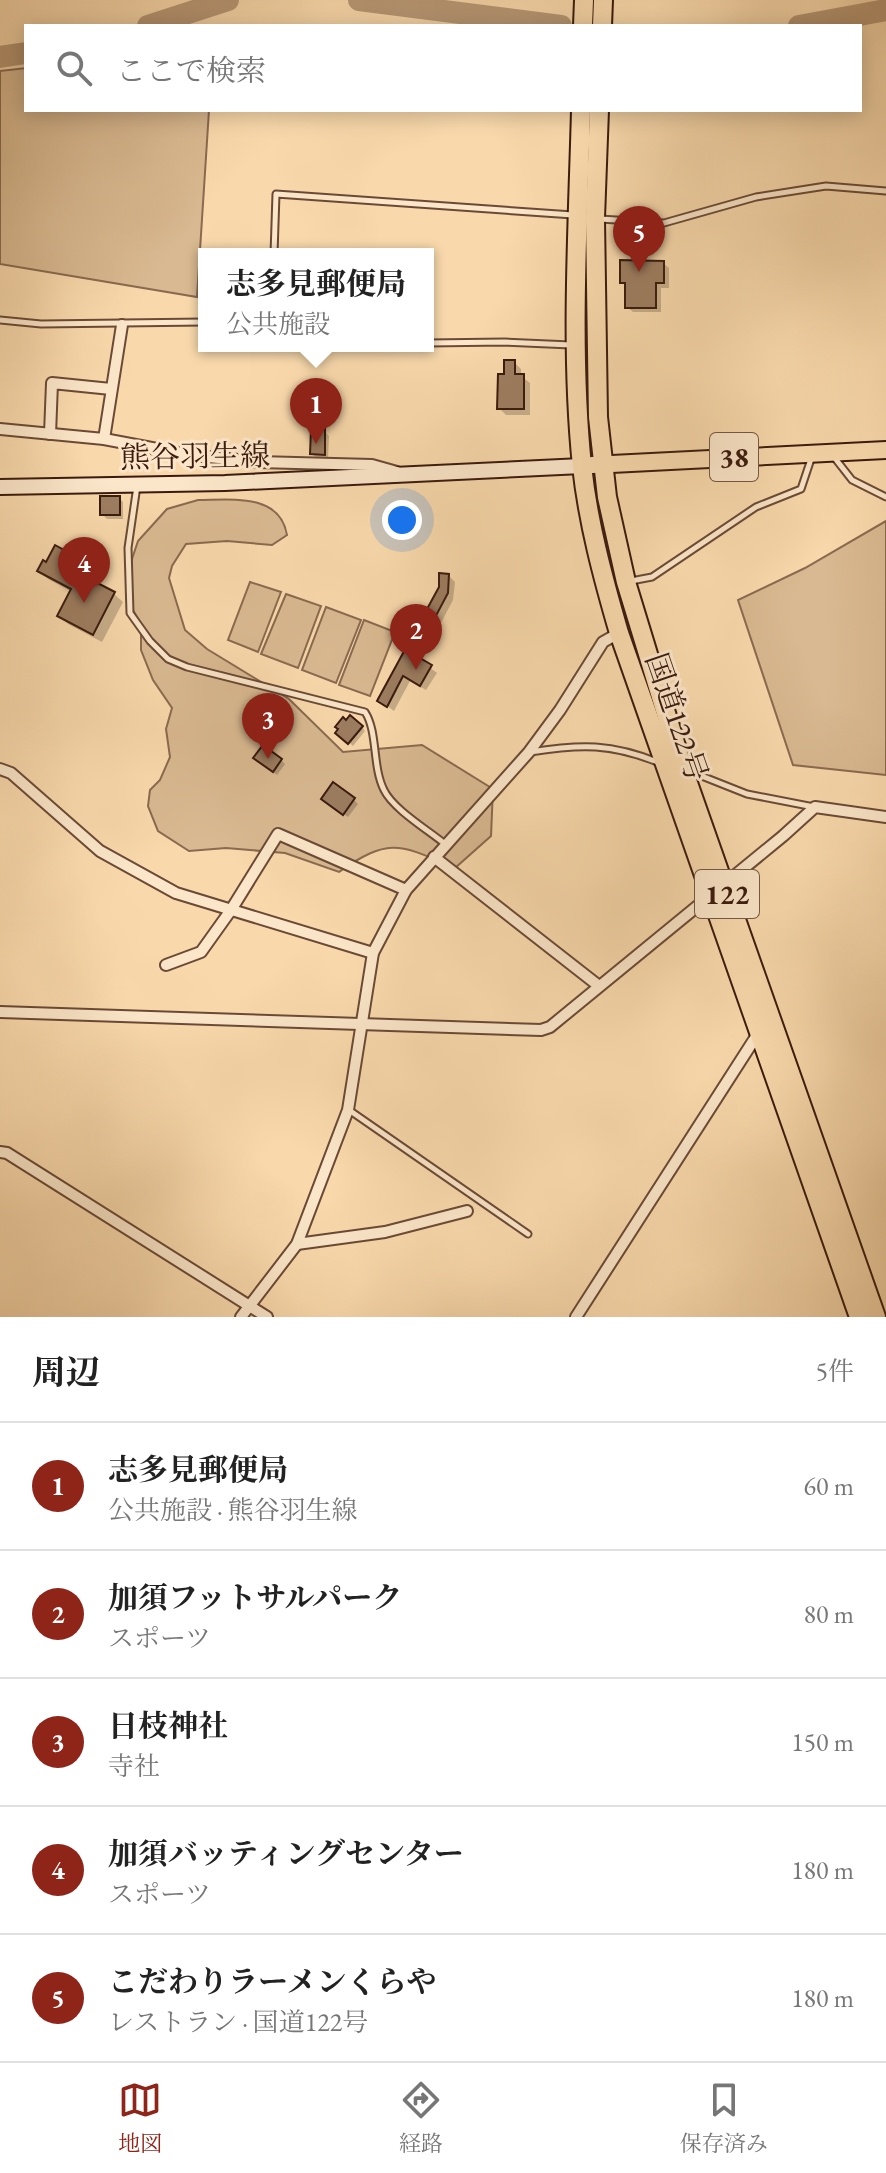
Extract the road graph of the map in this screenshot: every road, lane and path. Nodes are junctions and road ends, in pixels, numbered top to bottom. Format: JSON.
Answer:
{"nodes":[{"id":1,"x":584,"y":0,"type":"edge"},
{"id":2,"x":603,"y":0,"type":"edge"},
{"id":3,"x":583,"y":24,"type":"edge"},
{"id":4,"x":602,"y":24,"type":"edge"},
{"id":5,"x":581,"y":112,"type":"edge"},
{"id":6,"x":599,"y":112,"type":"edge"},
{"id":7,"x":886,"y":191,"type":"edge"},
{"id":8,"x":587,"y":217,"type":"junction"},
{"id":9,"x":274,"y":248,"type":"edge"},
{"id":10,"x":0,"y":320,"type":"edge"},
{"id":11,"x":198,"y":322,"type":"edge"},
{"id":12,"x":122,"y":325,"type":"junction"},
{"id":13,"x":434,"y":343,"type":"edge"},
{"id":14,"x":576,"y":345,"type":"junction"},
{"id":15,"x":111,"y":389,"type":"junction"},
{"id":16,"x":0,"y":429,"type":"edge"},
{"id":17,"x":50,"y":434,"type":"junction"},
{"id":18,"x":104,"y":439,"type":"junction"},
{"id":19,"x":886,"y":450,"type":"edge"},
{"id":20,"x":831,"y":453,"type":"junction"},
{"id":21,"x":812,"y":454,"type":"junction"},
{"id":22,"x":604,"y":464,"type":"junction"},
{"id":23,"x":582,"y":466,"type":"junction"},
{"id":24,"x":407,"y":475,"type":"junction"},
{"id":25,"x":137,"y":484,"type":"junction"},
{"id":26,"x":0,"y":487,"type":"edge"},
{"id":27,"x":886,"y":497,"type":"edge"},
{"id":28,"x":626,"y":582,"type":"junction"},
{"id":29,"x":619,"y":633,"type":"junction"},
{"id":30,"x":529,"y":752,"type":"junction"},
{"id":31,"x":664,"y":764,"type":"junction"},
{"id":32,"x":0,"y":769,"type":"edge"},
{"id":33,"x":683,"y":769,"type":"junction"},
{"id":34,"x":815,"y":807,"type":"junction"},
{"id":35,"x":886,"y":817,"type":"edge"},
{"id":36,"x":445,"y":844,"type":"junction"},
{"id":37,"x":434,"y":857,"type":"junction"},
{"id":38,"x":406,"y":890,"type":"junction"},
{"id":39,"x":716,"y":890,"type":"junction"},
{"id":40,"x":231,"y":910,"type":"junction"},
{"id":41,"x":373,"y":953,"type":"junction"},
{"id":42,"x":166,"y":965,"type":"dead end"},
{"id":43,"x":599,"y":986,"type":"junction"},
{"id":44,"x":0,"y":1012,"type":"edge"},
{"id":45,"x":361,"y":1024,"type":"junction"},
{"id":46,"x":760,"y":1031,"type":"junction"},
{"id":47,"x":348,"y":1110,"type":"junction"},
{"id":48,"x":0,"y":1152,"type":"edge"},
{"id":49,"x":467,"y":1211,"type":"dead end"},
{"id":50,"x":528,"y":1234,"type":"dead end"},
{"id":51,"x":297,"y":1244,"type":"junction"},
{"id":52,"x":251,"y":1306,"type":"junction"},
{"id":53,"x":241,"y":1317,"type":"edge"},
{"id":54,"x":267,"y":1317,"type":"edge"},
{"id":55,"x":576,"y":1317,"type":"edge"},
{"id":56,"x":859,"y":1317,"type":"edge"},
{"id":57,"x":876,"y":1317,"type":"edge"}],
"edges":[{"from":1,"to":3,"type":"highway"},
{"from":2,"to":4,"type":"highway"},
{"from":5,"to":8,"type":"highway","name":"国道122号","number":"122"},
{"from":6,"to":8,"type":"highway","name":"国道122号","number":"122"},
{"from":7,"to":8,"type":"lane"},
{"from":8,"to":9,"type":"lane"},
{"from":8,"to":14,"type":"highway","name":"国道122号","number":"122"},
{"from":8,"to":22,"type":"highway","name":"国道122号","number":"122"},
{"from":10,"to":12,"type":"lane"},
{"from":11,"to":12,"type":"lane"},
{"from":12,"to":15,"type":"street"},
{"from":13,"to":14,"type":"lane"},
{"from":14,"to":23,"type":"highway","name":"国道122号","number":"122"},
{"from":15,"to":17,"type":"street"},
{"from":15,"to":18,"type":"street"},
{"from":16,"to":17,"type":"street"},
{"from":17,"to":18,"type":"street"},
{"from":18,"to":24,"type":"street"},
{"from":19,"to":20,"type":"main road","number":"38"},
{"from":20,"to":21,"type":"main road","number":"38"},
{"from":20,"to":27,"type":"lane"},
{"from":21,"to":22,"type":"main road","number":"38"},
{"from":21,"to":28,"type":"lane"},
{"from":22,"to":23,"type":"main road","number":"38"},
{"from":22,"to":28,"type":"highway","name":"国道122号","number":"122"},
{"from":23,"to":24,"type":"main road","name":"熊谷羽生線"},
{"from":23,"to":29,"type":"highway","name":"国道122号","number":"122"},
{"from":24,"to":25,"type":"main road","name":"熊谷羽生線"},
{"from":25,"to":26,"type":"main road","name":"熊谷羽生線"},
{"from":25,"to":36,"type":"lane"},
{"from":28,"to":33,"type":"highway","name":"国道122号","number":"122"},
{"from":29,"to":30,"type":"street"},
{"from":29,"to":31,"type":"highway","name":"国道122号","number":"122"},
{"from":30,"to":31,"type":"lane"},
{"from":30,"to":36,"type":"street"},
{"from":31,"to":33,"type":"lane"},
{"from":31,"to":39,"type":"highway","name":"国道122号","number":"122"},
{"from":32,"to":40,"type":"street"},
{"from":33,"to":34,"type":"lane"},
{"from":33,"to":39,"type":"highway","name":"国道122号","number":"122"},
{"from":34,"to":35,"type":"street"},
{"from":34,"to":39,"type":"street"},
{"from":36,"to":37,"type":"street"},
{"from":37,"to":38,"type":"street"},
{"from":37,"to":43,"type":"street"},
{"from":38,"to":40,"type":"street"},
{"from":38,"to":41,"type":"street"},
{"from":39,"to":43,"type":"street"},
{"from":39,"to":46,"type":"highway","name":"国道122号","number":"122"},
{"from":39,"to":57,"type":"highway","name":"国道122号","number":"122"},
{"from":40,"to":41,"type":"street"},
{"from":40,"to":42,"type":"street"},
{"from":41,"to":45,"type":"street"},
{"from":43,"to":45,"type":"street"},
{"from":44,"to":45,"type":"street"},
{"from":45,"to":47,"type":"street"},
{"from":46,"to":55,"type":"street"},
{"from":46,"to":56,"type":"highway","name":"国道122号","number":"122"},
{"from":47,"to":50,"type":"lane"},
{"from":47,"to":51,"type":"street"},
{"from":48,"to":52,"type":"street"},
{"from":49,"to":51,"type":"street"},
{"from":51,"to":52,"type":"street"},
{"from":52,"to":53,"type":"street"},
{"from":52,"to":54,"type":"street"}]}
